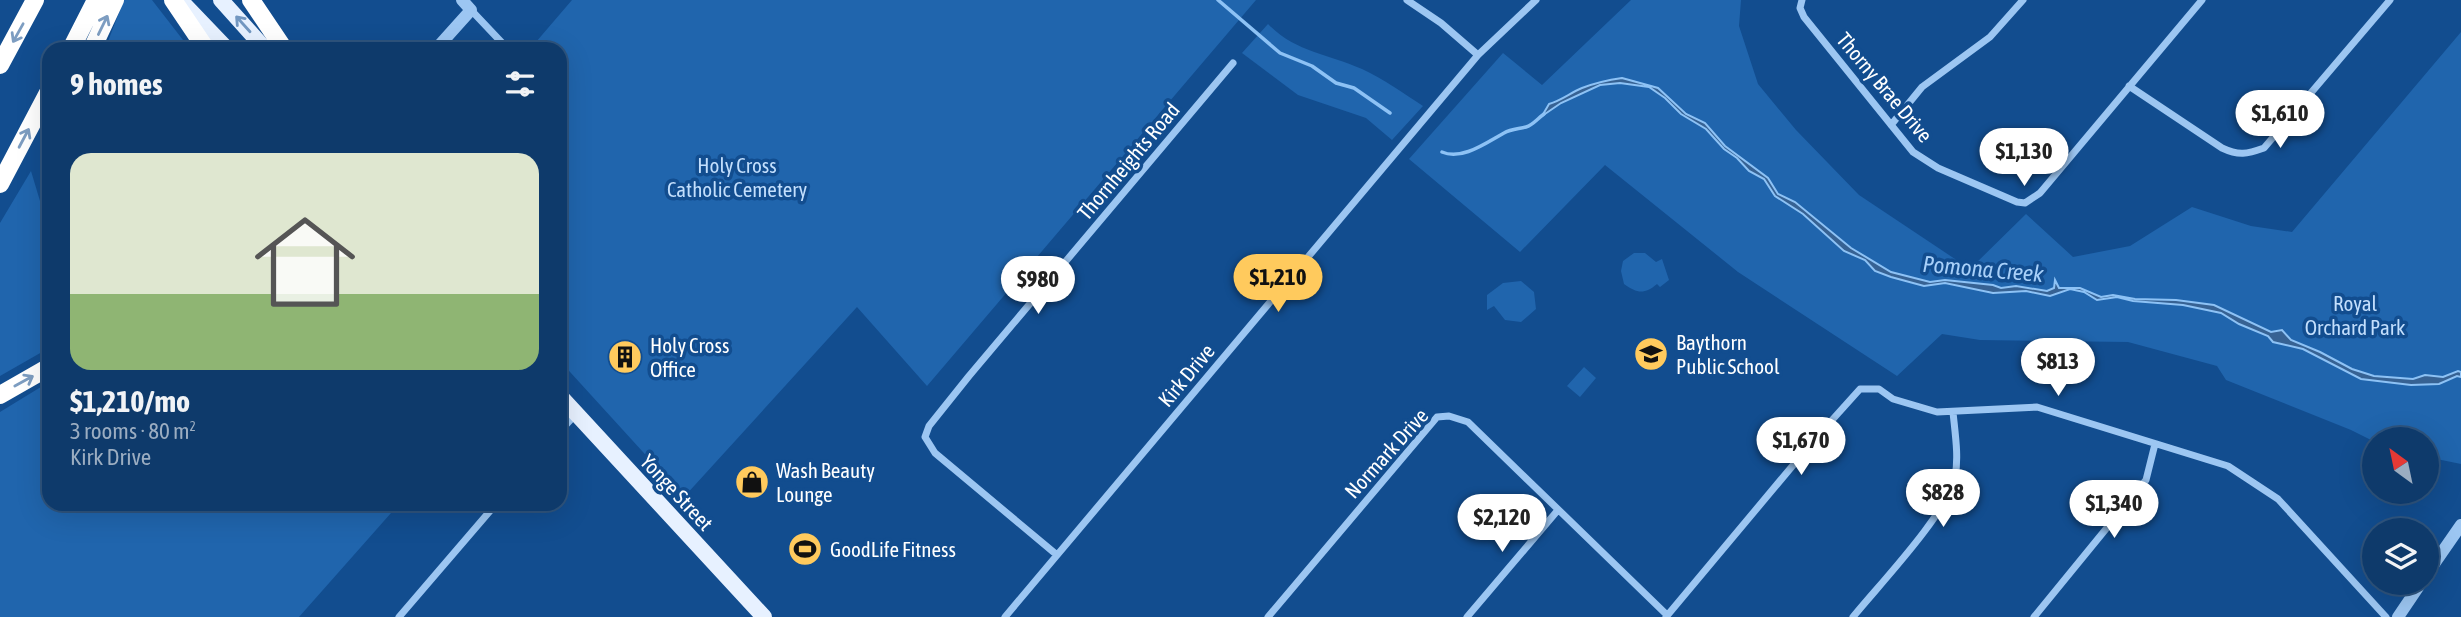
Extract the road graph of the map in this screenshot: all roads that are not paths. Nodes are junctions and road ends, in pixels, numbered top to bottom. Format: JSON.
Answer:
{"nodes":[{"id":1,"x":36,"y":0,"type":"edge"},
{"id":2,"x":96,"y":0,"type":"edge"},
{"id":3,"x":115,"y":0,"type":"edge"},
{"id":4,"x":173,"y":0,"type":"edge"},
{"id":5,"x":180,"y":0,"type":"edge"},
{"id":6,"x":220,"y":0,"type":"edge"},
{"id":7,"x":251,"y":0,"type":"edge"},
{"id":8,"x":1407,"y":0,"type":"edge"},
{"id":9,"x":1536,"y":0,"type":"edge"},
{"id":10,"x":1801,"y":0,"type":"edge"},
{"id":11,"x":2023,"y":0,"type":"edge"},
{"id":12,"x":2202,"y":0,"type":"edge"},
{"id":13,"x":2390,"y":0,"type":"edge"},
{"id":14,"x":467,"y":5,"type":"edge"},
{"id":15,"x":75,"y":42,"type":"edge"},
{"id":16,"x":95,"y":42,"type":"edge"},
{"id":17,"x":201,"y":42,"type":"edge"},
{"id":18,"x":220,"y":42,"type":"edge"},
{"id":19,"x":259,"y":42,"type":"edge"},
{"id":20,"x":279,"y":42,"type":"edge"},
{"id":21,"x":441,"y":42,"type":"edge"},
{"id":22,"x":501,"y":42,"type":"edge"},
{"id":23,"x":1478,"y":55,"type":"junction"},
{"id":24,"x":1233,"y":63,"type":"dead end"},
{"id":25,"x":0,"y":65,"type":"edge"},
{"id":26,"x":2129,"y":86,"type":"junction"},
{"id":27,"x":42,"y":104,"type":"edge"},
{"id":28,"x":1891,"y":125,"type":"junction"},
{"id":29,"x":0,"y":184,"type":"edge"},
{"id":30,"x":42,"y":371,"type":"edge"},
{"id":31,"x":0,"y":395,"type":"edge"},
{"id":32,"x":567,"y":404,"type":"edge"},
{"id":33,"x":1953,"y":412,"type":"junction"},
{"id":34,"x":576,"y":414,"type":"junction"},
{"id":35,"x":567,"y":424,"type":"edge"},
{"id":36,"x":2155,"y":444,"type":"junction"},
{"id":37,"x":1558,"y":510,"type":"junction"},
{"id":38,"x":490,"y":511,"type":"edge"},
{"id":39,"x":2461,"y":525,"type":"edge"},
{"id":40,"x":1057,"y":555,"type":"junction"},
{"id":41,"x":2439,"y":557,"type":"edge"},
{"id":42,"x":2413,"y":595,"type":"edge"},
{"id":43,"x":1666,"y":616,"type":"edge"},
{"id":44,"x":399,"y":617,"type":"edge"},
{"id":45,"x":764,"y":617,"type":"edge"},
{"id":46,"x":1005,"y":617,"type":"edge"},
{"id":47,"x":1268,"y":617,"type":"edge"},
{"id":48,"x":1467,"y":617,"type":"edge"},
{"id":49,"x":1853,"y":617,"type":"edge"},
{"id":50,"x":2034,"y":617,"type":"edge"},
{"id":51,"x":2386,"y":617,"type":"edge"},
{"id":52,"x":2398,"y":617,"type":"edge"}],
"edges":[{"from":1,"to":25,"type":"highway","one_way":true},
{"from":2,"to":15,"type":"highway"},
{"from":16,"to":3,"type":"highway","one_way":true},
{"from":4,"to":17,"type":"highway"},
{"from":5,"to":18,"type":"main road"},
{"from":19,"to":6,"type":"main road","one_way":true},
{"from":7,"to":20,"type":"highway"},
{"from":8,"to":23,"type":"street"},
{"from":9,"to":23,"type":"street","name":"Kirk Drive"},
{"from":10,"to":28,"type":"street","name":"Thorny Brae Drive"},
{"from":11,"to":28,"type":"street"},
{"from":12,"to":26,"type":"street","name":"Thorny Brae Drive"},
{"from":13,"to":26,"type":"street"},
{"from":14,"to":21,"type":"street"},
{"from":14,"to":22,"type":"street"},
{"from":23,"to":40,"type":"street","name":"Kirk Drive"},
{"from":24,"to":40,"type":"street","name":"Thornheights Road"},
{"from":26,"to":28,"type":"street","name":"Thorny Brae Drive"},
{"from":29,"to":27,"type":"highway","one_way":true},
{"from":31,"to":30,"type":"highway","one_way":true},
{"from":32,"to":34,"type":"main road","name":"Yonge Street"},
{"from":33,"to":36,"type":"street"},
{"from":33,"to":43,"type":"street"},
{"from":33,"to":49,"type":"street"},
{"from":34,"to":35,"type":"street"},
{"from":34,"to":45,"type":"main road","name":"Yonge Street"},
{"from":36,"to":50,"type":"street"},
{"from":36,"to":51,"type":"street"},
{"from":37,"to":43,"type":"street","name":"Normark Drive"},
{"from":37,"to":47,"type":"street","name":"Normark Drive"},
{"from":37,"to":48,"type":"street"},
{"from":38,"to":44,"type":"street"},
{"from":39,"to":41,"type":"street"},
{"from":40,"to":46,"type":"street","name":"Kirk Drive"},
{"from":42,"to":52,"type":"street"}]}
